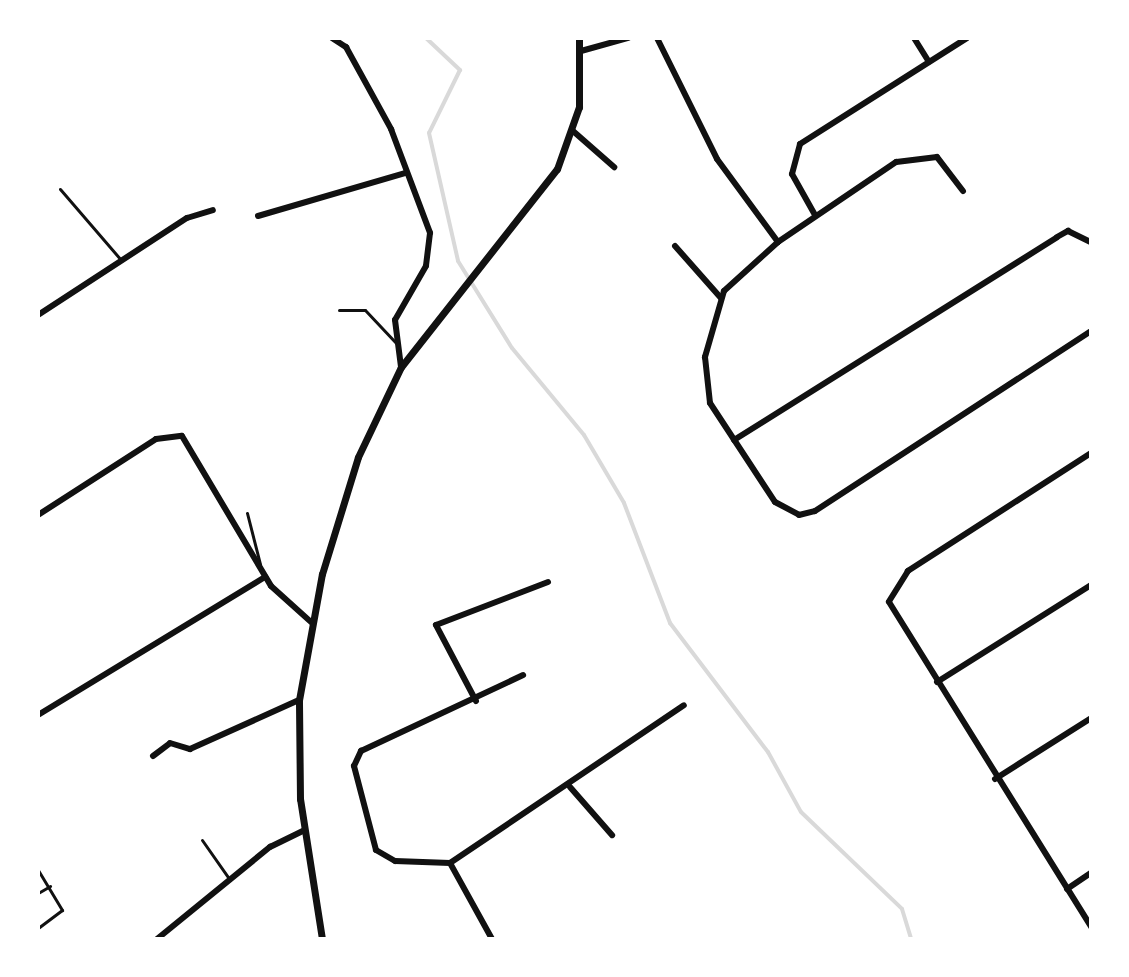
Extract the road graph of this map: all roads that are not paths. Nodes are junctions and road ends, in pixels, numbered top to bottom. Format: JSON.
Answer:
{"nodes":[{"id":1,"x":332,"y":38,"type":"edge"},
{"id":2,"x":579,"y":38,"type":"edge"},
{"id":3,"x":628,"y":38,"type":"edge"},
{"id":4,"x":657,"y":38,"type":"edge"},
{"id":5,"x":914,"y":38,"type":"edge"},
{"id":6,"x":967,"y":38,"type":"edge"},
{"id":7,"x":581,"y":51,"type":"junction"},
{"id":8,"x":929,"y":62,"type":"junction"},
{"id":9,"x":573,"y":131,"type":"junction"},
{"id":10,"x":614,"y":167,"type":"dead end"},
{"id":11,"x":405,"y":173,"type":"junction"},
{"id":12,"x":60,"y":189,"type":"dead end"},
{"id":13,"x":963,"y":191,"type":"dead end"},
{"id":14,"x":213,"y":210,"type":"dead end"},
{"id":15,"x":815,"y":215,"type":"junction"},
{"id":16,"x":258,"y":216,"type":"dead end"},
{"id":17,"x":778,"y":242,"type":"junction"},
{"id":18,"x":1091,"y":242,"type":"edge"},
{"id":19,"x":675,"y":246,"type":"dead end"},
{"id":20,"x":121,"y":260,"type":"junction"},
{"id":21,"x":721,"y":298,"type":"junction"},
{"id":22,"x":339,"y":310,"type":"dead end"},
{"id":23,"x":38,"y":315,"type":"edge"},
{"id":24,"x":1091,"y":331,"type":"edge"},
{"id":25,"x":396,"y":343,"type":"junction"},
{"id":26,"x":401,"y":367,"type":"junction"},
{"id":27,"x":734,"y":440,"type":"junction"},
{"id":28,"x":1091,"y":453,"type":"edge"},
{"id":29,"x":247,"y":513,"type":"dead end"},
{"id":30,"x":38,"y":515,"type":"edge"},
{"id":31,"x":260,"y":567,"type":"junction"},
{"id":32,"x":265,"y":577,"type":"junction"},
{"id":33,"x":548,"y":582,"type":"dead end"},
{"id":34,"x":1091,"y":585,"type":"edge"},
{"id":35,"x":311,"y":622,"type":"junction"},
{"id":36,"x":523,"y":675,"type":"dead end"},
{"id":37,"x":937,"y":682,"type":"junction"},
{"id":38,"x":299,"y":700,"type":"junction"},
{"id":39,"x":476,"y":701,"type":"junction"},
{"id":40,"x":684,"y":705,"type":"dead end"},
{"id":41,"x":38,"y":715,"type":"edge"},
{"id":42,"x":1091,"y":718,"type":"edge"},
{"id":43,"x":153,"y":756,"type":"dead end"},
{"id":44,"x":995,"y":779,"type":"junction"},
{"id":45,"x":570,"y":787,"type":"junction"},
{"id":46,"x":303,"y":831,"type":"junction"},
{"id":47,"x":612,"y":835,"type":"dead end"},
{"id":48,"x":202,"y":840,"type":"dead end"},
{"id":49,"x":450,"y":863,"type":"junction"},
{"id":50,"x":38,"y":870,"type":"edge"},
{"id":51,"x":1091,"y":873,"type":"edge"},
{"id":52,"x":230,"y":880,"type":"junction"},
{"id":53,"x":50,"y":886,"type":"junction"},
{"id":54,"x":1067,"y":889,"type":"junction"},
{"id":55,"x":38,"y":893,"type":"edge"},
{"id":56,"x":1091,"y":927,"type":"edge"},
{"id":57,"x":38,"y":928,"type":"edge"},
{"id":58,"x":157,"y":939,"type":"edge"},
{"id":59,"x":322,"y":939,"type":"edge"},
{"id":60,"x":492,"y":939,"type":"edge"}],
"edges":[{"from":1,"to":11,"type":"street"},
{"from":2,"to":7,"type":"street"},
{"from":3,"to":7,"type":"street"},
{"from":4,"to":17,"type":"street"},
{"from":5,"to":8,"type":"street"},
{"from":6,"to":8,"type":"street"},
{"from":7,"to":9,"type":"street"},
{"from":8,"to":15,"type":"street"},
{"from":9,"to":10,"type":"street"},
{"from":9,"to":26,"type":"street"},
{"from":11,"to":16,"type":"street"},
{"from":11,"to":25,"type":"street"},
{"from":12,"to":20,"type":"lane"},
{"from":13,"to":15,"type":"street"},
{"from":14,"to":20,"type":"street"},
{"from":15,"to":17,"type":"street"},
{"from":17,"to":21,"type":"street"},
{"from":18,"to":27,"type":"street"},
{"from":19,"to":21,"type":"street"},
{"from":20,"to":23,"type":"street"},
{"from":21,"to":27,"type":"street"},
{"from":22,"to":25,"type":"lane"},
{"from":24,"to":27,"type":"street"},
{"from":25,"to":26,"type":"street"},
{"from":26,"to":35,"type":"street"},
{"from":28,"to":37,"type":"street"},
{"from":29,"to":31,"type":"lane"},
{"from":30,"to":31,"type":"street"},
{"from":31,"to":32,"type":"street"},
{"from":32,"to":35,"type":"street"},
{"from":32,"to":41,"type":"street"},
{"from":33,"to":39,"type":"street"},
{"from":34,"to":37,"type":"street"},
{"from":35,"to":38,"type":"street"},
{"from":36,"to":39,"type":"street"},
{"from":37,"to":44,"type":"street"},
{"from":38,"to":43,"type":"street"},
{"from":38,"to":46,"type":"street"},
{"from":39,"to":49,"type":"street"},
{"from":40,"to":45,"type":"street"},
{"from":42,"to":44,"type":"street"},
{"from":44,"to":54,"type":"street"},
{"from":45,"to":47,"type":"street"},
{"from":45,"to":49,"type":"street"},
{"from":46,"to":52,"type":"street"},
{"from":46,"to":59,"type":"street"},
{"from":48,"to":52,"type":"lane"},
{"from":49,"to":60,"type":"street"},
{"from":50,"to":53,"type":"lane"},
{"from":51,"to":54,"type":"street"},
{"from":52,"to":58,"type":"street"},
{"from":53,"to":55,"type":"lane"},
{"from":53,"to":57,"type":"lane"},
{"from":54,"to":56,"type":"street"}]}
